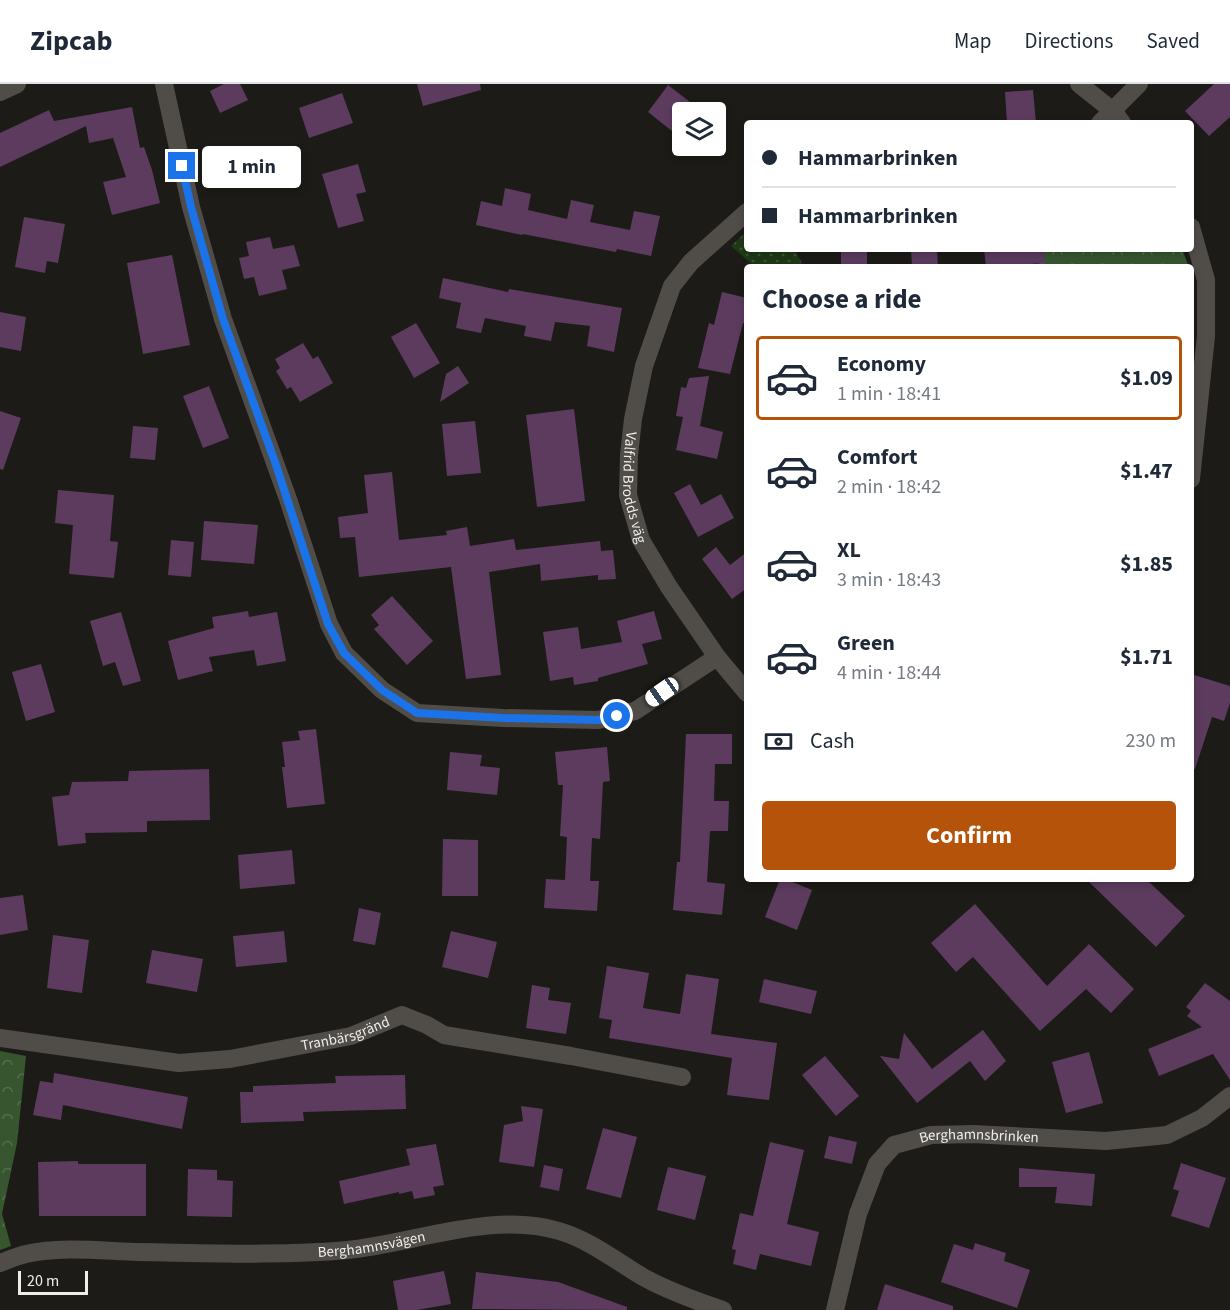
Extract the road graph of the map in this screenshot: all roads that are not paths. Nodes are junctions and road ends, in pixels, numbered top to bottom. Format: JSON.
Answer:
{"nodes":[{"id":1,"x":17,"y":84,"type":"edge"},
{"id":2,"x":164,"y":84,"type":"edge"},
{"id":3,"x":1079,"y":84,"type":"edge"},
{"id":4,"x":1139,"y":84,"type":"edge"},
{"id":5,"x":0,"y":92,"type":"edge"},
{"id":6,"x":1112,"y":119,"type":"edge"},
{"id":7,"x":744,"y":215,"type":"edge"},
{"id":8,"x":1194,"y":238,"type":"edge"},
{"id":9,"x":1194,"y":450,"type":"edge"},
{"id":10,"x":717,"y":657,"type":"junction"},
{"id":11,"x":744,"y":689,"type":"edge"},
{"id":12,"x":0,"y":1038,"type":"edge"},
{"id":13,"x":682,"y":1077,"type":"dead end"},
{"id":14,"x":1230,"y":1096,"type":"edge"},
{"id":15,"x":0,"y":1263,"type":"edge"},
{"id":16,"x":723,"y":1310,"type":"edge"},
{"id":17,"x":835,"y":1310,"type":"edge"}],
"edges":[{"from":1,"to":5,"type":"street"},
{"from":2,"to":10,"type":"street"},
{"from":3,"to":6,"type":"street"},
{"from":4,"to":6,"type":"street"},
{"from":7,"to":10,"type":"street","name":"Valfrid Brodds väg"},
{"from":8,"to":9,"type":"street"},
{"from":10,"to":11,"type":"street","name":"Valfrid Brodds väg"},
{"from":12,"to":13,"type":"street","name":"Tranbärsgränd"},
{"from":14,"to":17,"type":"street","name":"Berghamnsbrinken"},
{"from":15,"to":16,"type":"street","name":"Berghamnsvägen"}]}
